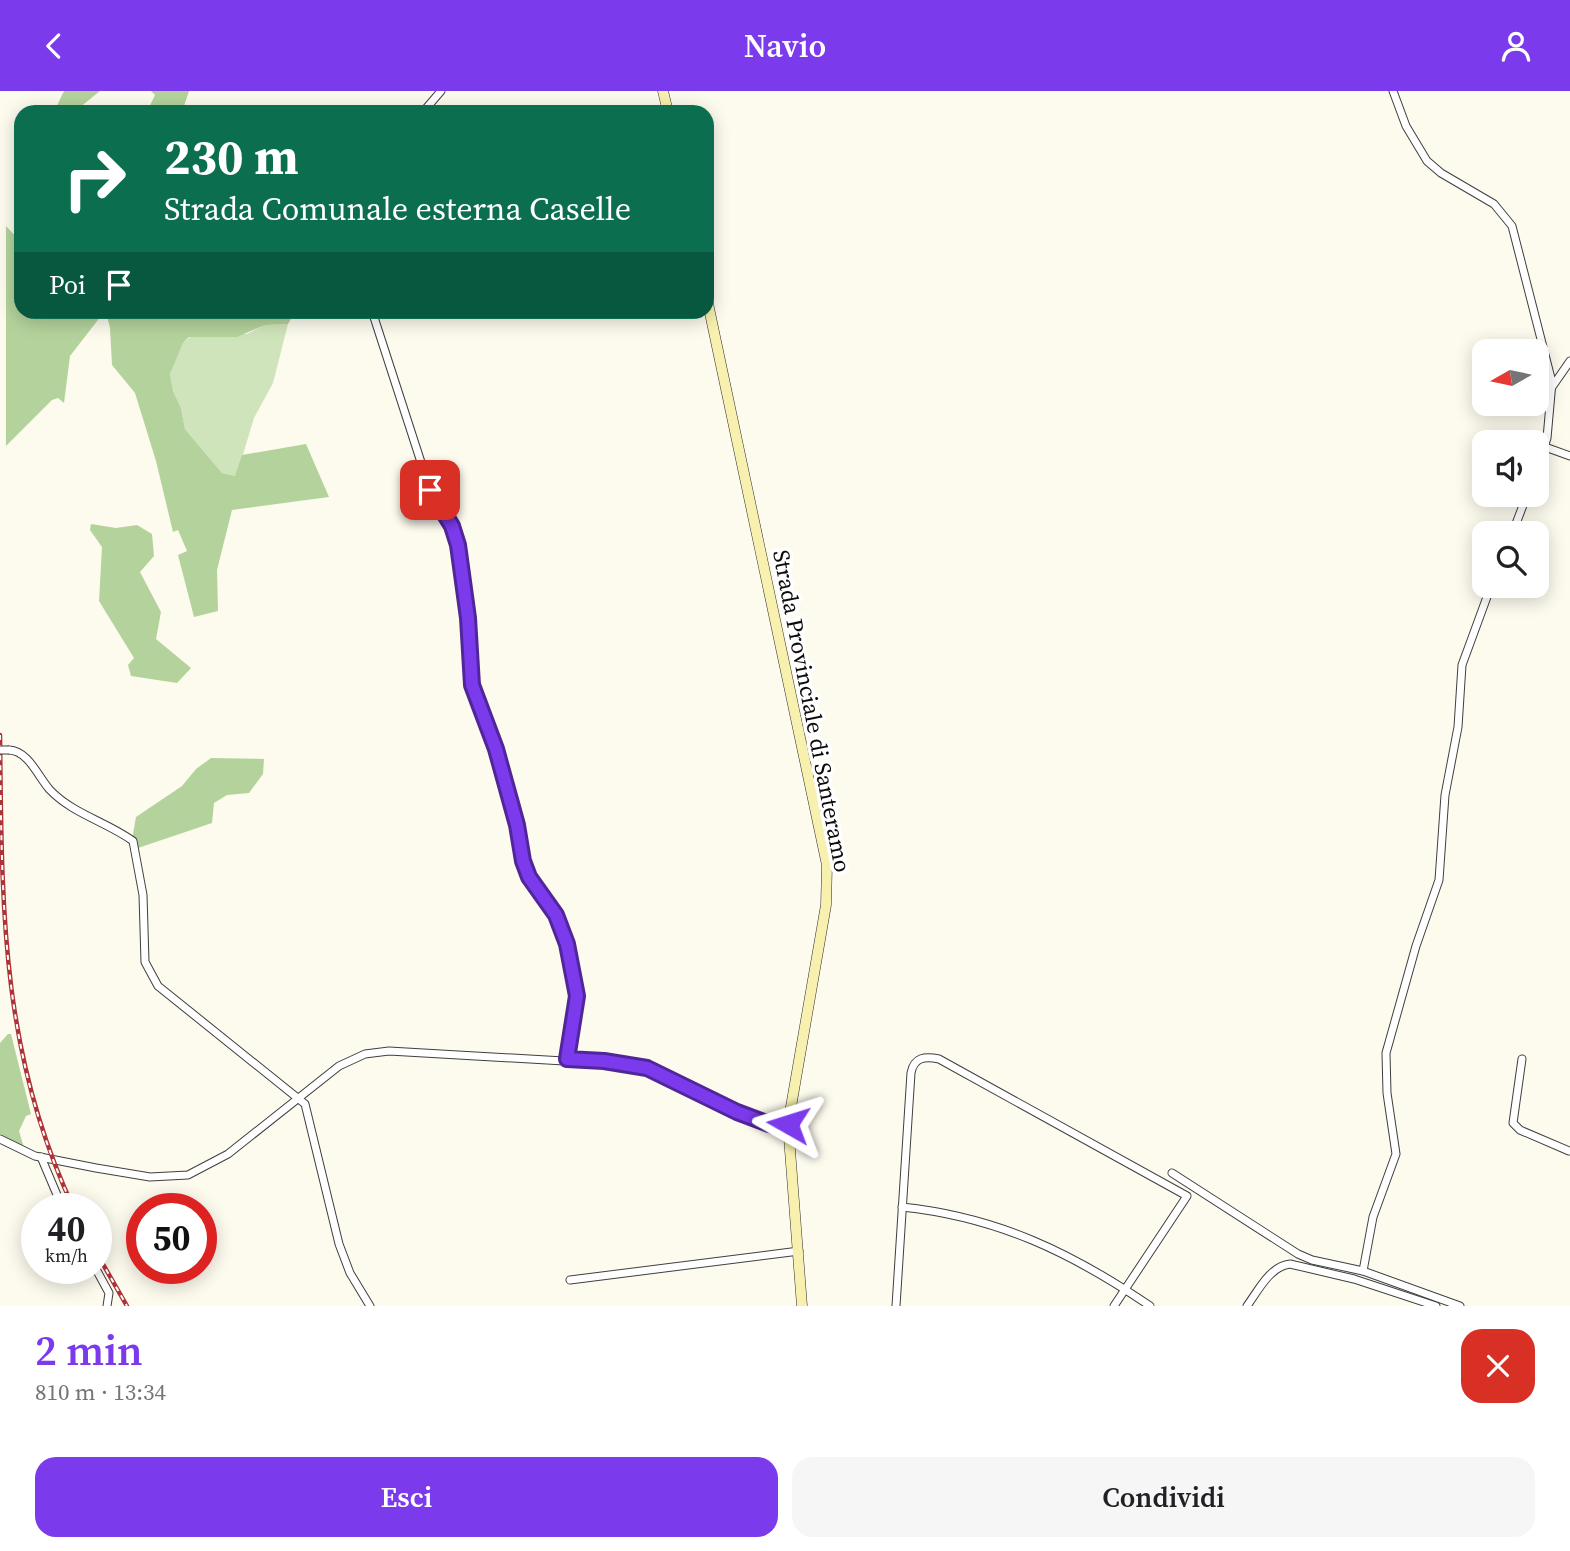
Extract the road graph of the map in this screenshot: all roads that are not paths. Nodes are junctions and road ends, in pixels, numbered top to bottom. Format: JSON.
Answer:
{"nodes":[{"id":1,"x":441,"y":91,"type":"edge"},
{"id":2,"x":1393,"y":91,"type":"edge"},
{"id":3,"x":429,"y":105,"type":"edge"},
{"id":4,"x":375,"y":319,"type":"edge"},
{"id":5,"x":711,"y":319,"type":"edge"},
{"id":6,"x":1570,"y":362,"type":"edge"},
{"id":7,"x":1552,"y":387,"type":"junction"},
{"id":8,"x":1547,"y":430,"type":"edge"},
{"id":9,"x":1549,"y":448,"type":"edge"},
{"id":10,"x":1570,"y":456,"type":"edge"},
{"id":11,"x":1487,"y":598,"type":"edge"},
{"id":12,"x":0,"y":750,"type":"edge"},
{"id":13,"x":567,"y":1059,"type":"junction"},
{"id":14,"x":1522,"y":1059,"type":"dead end"},
{"id":15,"x":300,"y":1098,"type":"junction"},
{"id":16,"x":789,"y":1128,"type":"junction"},
{"id":17,"x":0,"y":1139,"type":"edge"},
{"id":18,"x":1569,"y":1151,"type":"edge"},
{"id":19,"x":41,"y":1157,"type":"junction"},
{"id":20,"x":1172,"y":1173,"type":"dead end"},
{"id":21,"x":56,"y":1193,"type":"edge"},
{"id":22,"x":902,"y":1207,"type":"junction"},
{"id":23,"x":1295,"y":1252,"type":"junction"},
{"id":24,"x":799,"y":1254,"type":"junction"},
{"id":25,"x":1290,"y":1264,"type":"junction"},
{"id":26,"x":1363,"y":1271,"type":"junction"},
{"id":27,"x":570,"y":1280,"type":"dead end"},
{"id":28,"x":104,"y":1284,"type":"edge"},
{"id":29,"x":1125,"y":1289,"type":"junction"},
{"id":30,"x":107,"y":1306,"type":"edge"},
{"id":31,"x":370,"y":1306,"type":"edge"},
{"id":32,"x":804,"y":1306,"type":"edge"},
{"id":33,"x":896,"y":1306,"type":"edge"},
{"id":34,"x":1114,"y":1306,"type":"edge"},
{"id":35,"x":1150,"y":1306,"type":"edge"},
{"id":36,"x":1247,"y":1306,"type":"edge"},
{"id":37,"x":1436,"y":1306,"type":"edge"},
{"id":38,"x":1460,"y":1306,"type":"edge"}],
"edges":[{"from":1,"to":3,"type":"street"},
{"from":2,"to":7,"type":"street"},
{"from":4,"to":13,"type":"street"},
{"from":5,"to":16,"type":"main road","name":"Strada Provinciale di Santeramo"},
{"from":6,"to":7,"type":"street"},
{"from":7,"to":8,"type":"street"},
{"from":9,"to":10,"type":"street"},
{"from":11,"to":26,"type":"street"},
{"from":12,"to":15,"type":"street","bridge":true},
{"from":13,"to":15,"type":"street"},
{"from":13,"to":16,"type":"street"},
{"from":14,"to":18,"type":"street"},
{"from":15,"to":19,"type":"street"},
{"from":15,"to":31,"type":"street"},
{"from":16,"to":24,"type":"main road","name":"Strada Provinciale di Santeramo"},
{"from":17,"to":19,"type":"street"},
{"from":19,"to":21,"type":"street"},
{"from":20,"to":23,"type":"street"},
{"from":22,"to":29,"type":"street"},
{"from":22,"to":29,"type":"street"},
{"from":22,"to":33,"type":"street"},
{"from":23,"to":25,"type":"street"},
{"from":23,"to":26,"type":"street"},
{"from":24,"to":27,"type":"street"},
{"from":24,"to":32,"type":"main road","name":"Strada Provinciale di Santeramo"},
{"from":25,"to":36,"type":"street"},
{"from":25,"to":37,"type":"street"},
{"from":26,"to":38,"type":"street"},
{"from":28,"to":30,"type":"street"},
{"from":29,"to":34,"type":"street"},
{"from":29,"to":35,"type":"street"}]}
